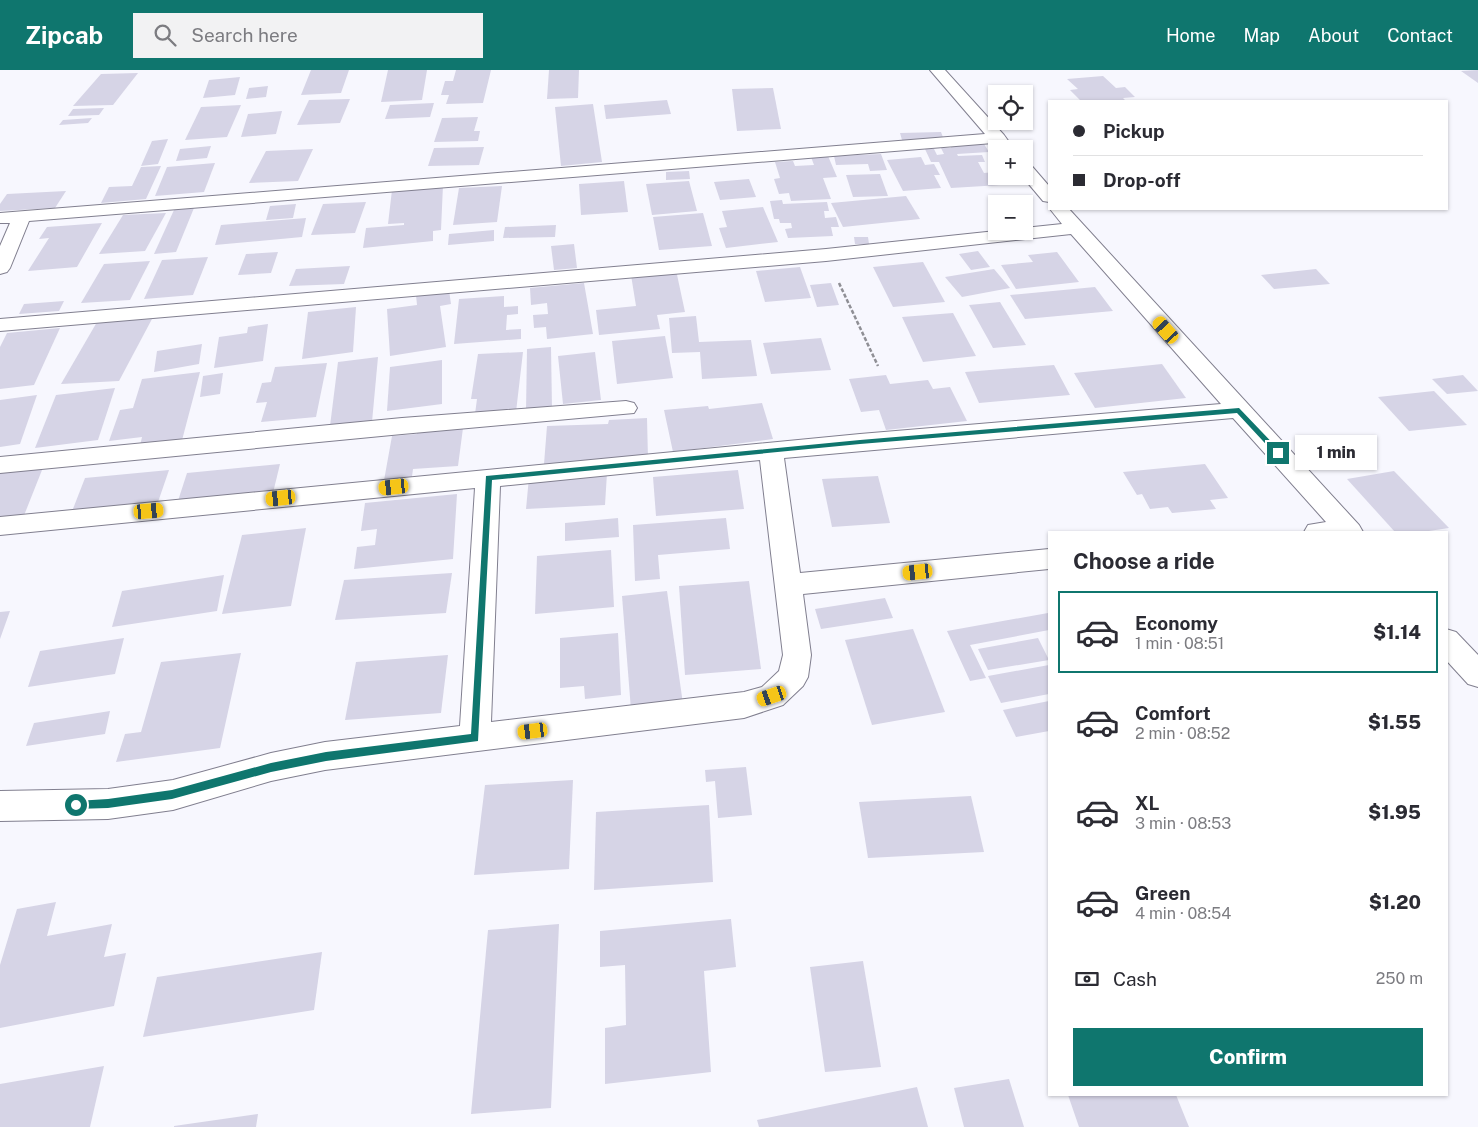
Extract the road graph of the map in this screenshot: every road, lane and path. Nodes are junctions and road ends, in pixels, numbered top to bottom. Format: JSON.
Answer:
{"nodes":[{"id":1,"x":937,"y":70,"type":"edge"},
{"id":2,"x":998,"y":140,"type":"edge"},
{"id":3,"x":988,"y":145,"type":"edge"},
{"id":4,"x":1033,"y":178,"type":"edge"},
{"id":5,"x":1048,"y":195,"type":"edge"},
{"id":6,"x":1060,"y":210,"type":"edge"},
{"id":7,"x":22,"y":217,"type":"junction"},
{"id":8,"x":0,"y":218,"type":"edge"},
{"id":9,"x":1076,"y":228,"type":"junction"},
{"id":10,"x":826,"y":255,"type":"junction"},
{"id":11,"x":0,"y":268,"type":"edge"},
{"id":12,"x":0,"y":326,"type":"edge"},
{"id":13,"x":878,"y":366,"type":"dead end"},
{"id":14,"x":626,"y":408,"type":"dead end"},
{"id":15,"x":1239,"y":410,"type":"junction"},
{"id":16,"x":771,"y":451,"type":"junction"},
{"id":17,"x":0,"y":465,"type":"edge"},
{"id":18,"x":488,"y":478,"type":"junction"},
{"id":19,"x":0,"y":526,"type":"edge"},
{"id":20,"x":1348,"y":531,"type":"edge"},
{"id":21,"x":1048,"y":559,"type":"edge"},
{"id":22,"x":788,"y":585,"type":"junction"},
{"id":23,"x":1448,"y":642,"type":"edge"},
{"id":24,"x":1478,"y":675,"type":"edge"},
{"id":25,"x":475,"y":738,"type":"junction"},
{"id":26,"x":0,"y":806,"type":"edge"}],
"edges":[{"from":1,"to":2,"type":"street"},
{"from":3,"to":7,"type":"street"},
{"from":4,"to":5,"type":"street"},
{"from":6,"to":9,"type":"street"},
{"from":7,"to":8,"type":"street"},
{"from":7,"to":11,"type":"street"},
{"from":9,"to":10,"type":"street"},
{"from":9,"to":15,"type":"street"},
{"from":10,"to":12,"type":"street"},
{"from":10,"to":13,"type":"path"},
{"from":14,"to":17,"type":"street"},
{"from":15,"to":16,"type":"street"},
{"from":15,"to":20,"type":"street"},
{"from":16,"to":18,"type":"street"},
{"from":16,"to":22,"type":"street"},
{"from":18,"to":19,"type":"street"},
{"from":18,"to":25,"type":"street"},
{"from":21,"to":22,"type":"street"},
{"from":22,"to":25,"type":"street"},
{"from":23,"to":24,"type":"street"},
{"from":25,"to":26,"type":"street"}]}
